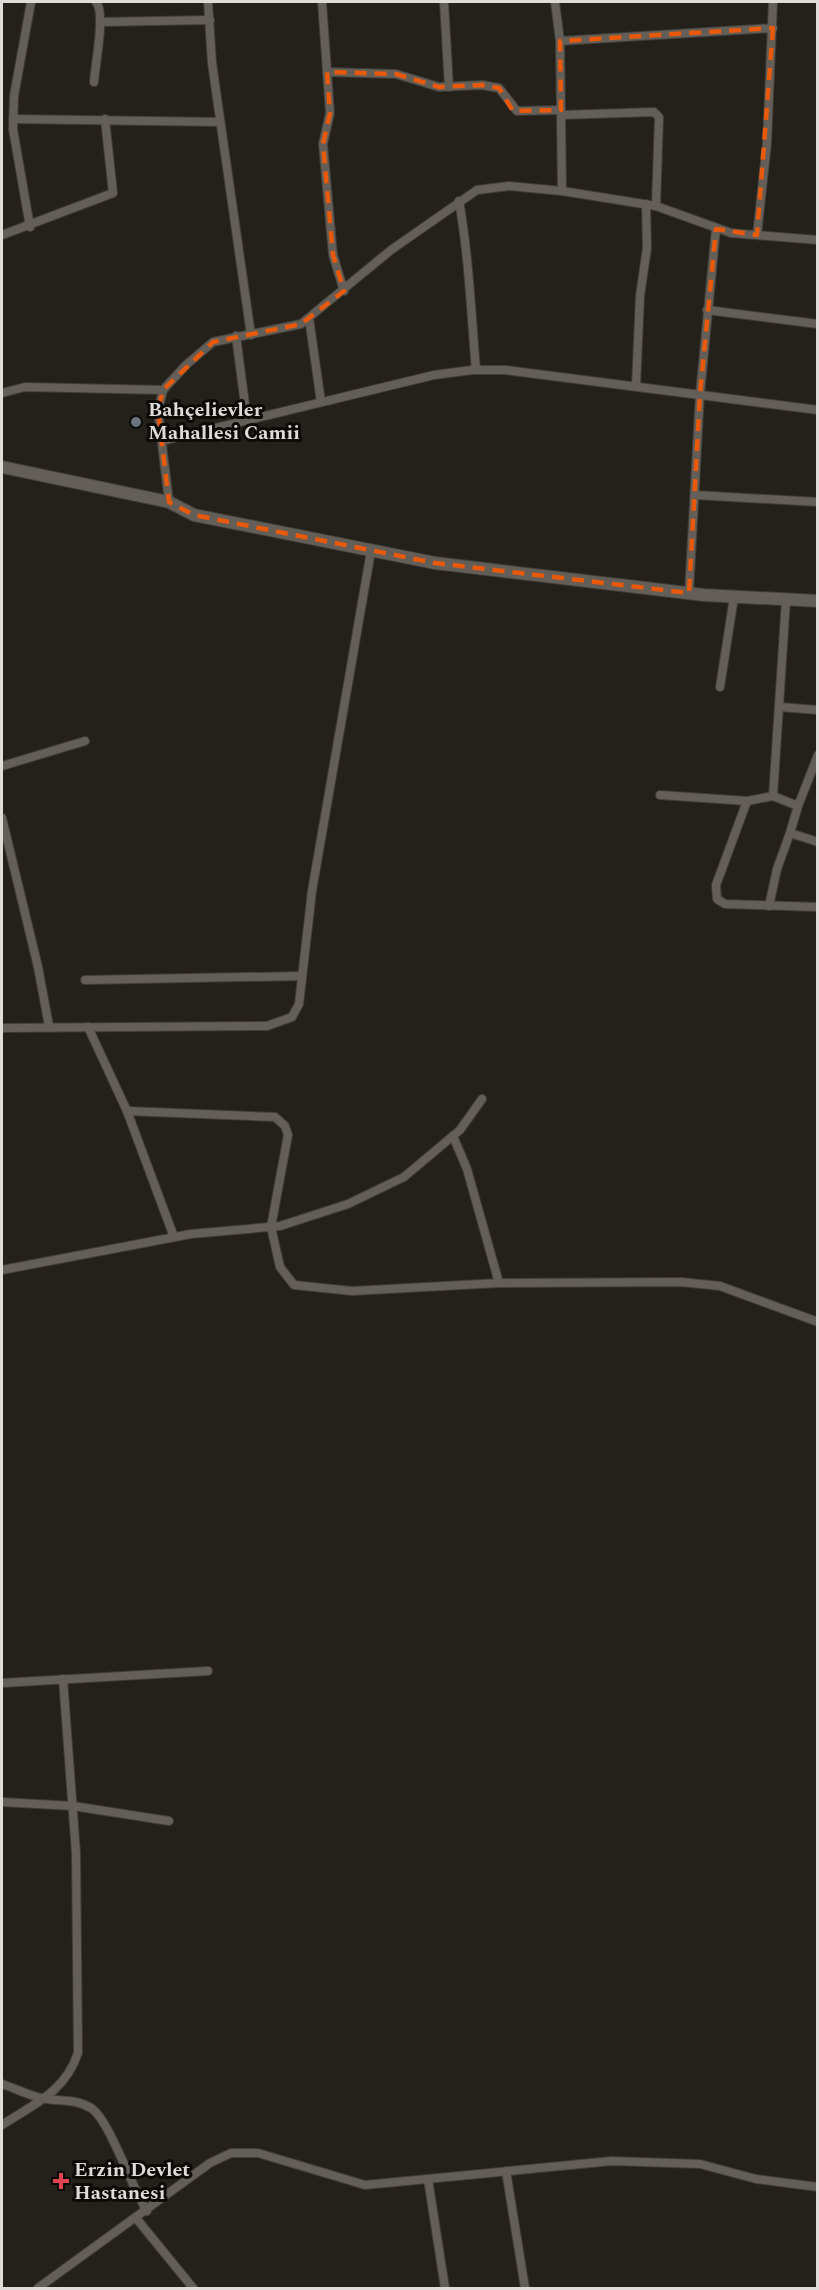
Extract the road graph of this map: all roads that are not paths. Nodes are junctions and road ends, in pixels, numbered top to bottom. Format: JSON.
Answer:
{"nodes":[{"id":1,"x":31,"y":2,"type":"edge"},
{"id":2,"x":96,"y":2,"type":"edge"},
{"id":3,"x":208,"y":2,"type":"edge"},
{"id":4,"x":322,"y":2,"type":"edge"},
{"id":5,"x":444,"y":2,"type":"edge"},
{"id":6,"x":555,"y":2,"type":"edge"},
{"id":7,"x":773,"y":2,"type":"edge"},
{"id":8,"x":210,"y":20,"type":"junction"},
{"id":9,"x":100,"y":22,"type":"junction"},
{"id":10,"x":772,"y":28,"type":"junction"},
{"id":11,"x":560,"y":41,"type":"junction"},
{"id":12,"x":327,"y":72,"type":"junction"},
{"id":13,"x":93,"y":82,"type":"dead end"},
{"id":14,"x":449,"y":87,"type":"junction"},
{"id":15,"x":561,"y":112,"type":"junction"},
{"id":16,"x":105,"y":118,"type":"junction"},
{"id":17,"x":13,"y":119,"type":"junction"},
{"id":18,"x":220,"y":122,"type":"junction"},
{"id":19,"x":562,"y":191,"type":"junction"},
{"id":20,"x":459,"y":201,"type":"junction"},
{"id":21,"x":646,"y":204,"type":"junction"},
{"id":22,"x":656,"y":206,"type":"junction"},
{"id":23,"x":30,"y":226,"type":"junction"},
{"id":24,"x":716,"y":229,"type":"junction"},
{"id":25,"x":2,"y":235,"type":"edge"},
{"id":26,"x":757,"y":235,"type":"junction"},
{"id":27,"x":818,"y":240,"type":"edge"},
{"id":28,"x":344,"y":291,"type":"junction"},
{"id":29,"x":707,"y":310,"type":"junction"},
{"id":30,"x":309,"y":318,"type":"junction"},
{"id":31,"x":818,"y":324,"type":"edge"},
{"id":32,"x":251,"y":335,"type":"junction"},
{"id":33,"x":236,"y":336,"type":"junction"},
{"id":34,"x":476,"y":370,"type":"junction"},
{"id":35,"x":636,"y":386,"type":"junction"},
{"id":36,"x":163,"y":390,"type":"junction"},
{"id":37,"x":2,"y":393,"type":"edge"},
{"id":38,"x":700,"y":394,"type":"junction"},
{"id":39,"x":321,"y":402,"type":"junction"},
{"id":40,"x":818,"y":410,"type":"edge"},
{"id":41,"x":247,"y":420,"type":"junction"},
{"id":42,"x":162,"y":441,"type":"junction"},
{"id":43,"x":2,"y":467,"type":"edge"},
{"id":44,"x":695,"y":495,"type":"junction"},
{"id":45,"x":169,"y":502,"type":"junction"},
{"id":46,"x":818,"y":502,"type":"edge"},
{"id":47,"x":371,"y":551,"type":"junction"},
{"id":48,"x":690,"y":593,"type":"junction"},
{"id":49,"x":734,"y":597,"type":"junction"},
{"id":50,"x":786,"y":600,"type":"junction"},
{"id":51,"x":818,"y":601,"type":"edge"},
{"id":52,"x":720,"y":687,"type":"dead end"},
{"id":53,"x":780,"y":707,"type":"junction"},
{"id":54,"x":818,"y":710,"type":"edge"},
{"id":55,"x":85,"y":741,"type":"dead end"},
{"id":56,"x":818,"y":755,"type":"edge"},
{"id":57,"x":2,"y":766,"type":"edge"},
{"id":58,"x":660,"y":795,"type":"dead end"},
{"id":59,"x":773,"y":796,"type":"junction"},
{"id":60,"x":747,"y":801,"type":"junction"},
{"id":61,"x":798,"y":806,"type":"junction"},
{"id":62,"x":2,"y":819,"type":"edge"},
{"id":63,"x":790,"y":833,"type":"junction"},
{"id":64,"x":818,"y":842,"type":"edge"},
{"id":65,"x":769,"y":906,"type":"junction"},
{"id":66,"x":818,"y":907,"type":"edge"},
{"id":67,"x":302,"y":976,"type":"junction"},
{"id":68,"x":85,"y":980,"type":"dead end"},
{"id":69,"x":49,"y":1026,"type":"junction"},
{"id":70,"x":88,"y":1027,"type":"junction"},
{"id":71,"x":2,"y":1028,"type":"edge"},
{"id":72,"x":482,"y":1099,"type":"dead end"},
{"id":73,"x":127,"y":1111,"type":"junction"},
{"id":74,"x":453,"y":1136,"type":"junction"},
{"id":75,"x":271,"y":1227,"type":"junction"},
{"id":76,"x":174,"y":1237,"type":"junction"},
{"id":77,"x":2,"y":1270,"type":"edge"},
{"id":78,"x":499,"y":1282,"type":"junction"},
{"id":79,"x":818,"y":1322,"type":"edge"},
{"id":80,"x":208,"y":1671,"type":"dead end"},
{"id":81,"x":63,"y":1679,"type":"junction"},
{"id":82,"x":2,"y":1683,"type":"edge"},
{"id":83,"x":2,"y":1802,"type":"edge"},
{"id":84,"x":73,"y":1806,"type":"junction"},
{"id":85,"x":169,"y":1821,"type":"dead end"},
{"id":86,"x":2,"y":2084,"type":"edge"},
{"id":87,"x":42,"y":2098,"type":"junction"},
{"id":88,"x":2,"y":2125,"type":"edge"},
{"id":89,"x":506,"y":2171,"type":"junction"},
{"id":90,"x":428,"y":2179,"type":"junction"},
{"id":91,"x":818,"y":2187,"type":"edge"},
{"id":92,"x":147,"y":2211,"type":"junction"},
{"id":93,"x":136,"y":2218,"type":"junction"},
{"id":94,"x":38,"y":2289,"type":"edge"},
{"id":95,"x":193,"y":2289,"type":"edge"},
{"id":96,"x":445,"y":2289,"type":"edge"},
{"id":97,"x":525,"y":2289,"type":"edge"}],
"edges":[{"from":1,"to":17,"type":"street"},
{"from":2,"to":9,"type":"street"},
{"from":3,"to":8,"type":"street"},
{"from":4,"to":12,"type":"street"},
{"from":5,"to":14,"type":"street"},
{"from":6,"to":11,"type":"street"},
{"from":7,"to":10,"type":"street"},
{"from":8,"to":9,"type":"street"},
{"from":8,"to":18,"type":"street"},
{"from":9,"to":13,"type":"street"},
{"from":10,"to":11,"type":"street"},
{"from":10,"to":26,"type":"street"},
{"from":11,"to":15,"type":"street"},
{"from":12,"to":14,"type":"street"},
{"from":12,"to":28,"type":"street"},
{"from":14,"to":15,"type":"street"},
{"from":15,"to":19,"type":"street"},
{"from":15,"to":22,"type":"street"},
{"from":16,"to":17,"type":"street"},
{"from":16,"to":18,"type":"street"},
{"from":16,"to":23,"type":"street"},
{"from":17,"to":23,"type":"street"},
{"from":18,"to":32,"type":"street"},
{"from":19,"to":20,"type":"street"},
{"from":19,"to":21,"type":"street"},
{"from":20,"to":28,"type":"street"},
{"from":20,"to":34,"type":"street"},
{"from":21,"to":22,"type":"street"},
{"from":21,"to":35,"type":"street"},
{"from":22,"to":24,"type":"street"},
{"from":23,"to":25,"type":"street"},
{"from":24,"to":26,"type":"street"},
{"from":24,"to":29,"type":"street"},
{"from":26,"to":27,"type":"street"},
{"from":28,"to":30,"type":"street"},
{"from":29,"to":31,"type":"street"},
{"from":29,"to":38,"type":"street"},
{"from":30,"to":32,"type":"street"},
{"from":30,"to":39,"type":"street"},
{"from":32,"to":33,"type":"street"},
{"from":33,"to":36,"type":"street"},
{"from":33,"to":41,"type":"street"},
{"from":34,"to":35,"type":"street"},
{"from":34,"to":39,"type":"street"},
{"from":35,"to":38,"type":"street"},
{"from":36,"to":37,"type":"street"},
{"from":36,"to":42,"type":"street"},
{"from":38,"to":40,"type":"street"},
{"from":38,"to":44,"type":"street"},
{"from":39,"to":41,"type":"street"},
{"from":41,"to":42,"type":"street"},
{"from":42,"to":45,"type":"street"},
{"from":43,"to":45,"type":"street"},
{"from":44,"to":46,"type":"street"},
{"from":44,"to":48,"type":"street"},
{"from":45,"to":47,"type":"street"},
{"from":47,"to":48,"type":"street"},
{"from":47,"to":67,"type":"street"},
{"from":48,"to":49,"type":"street"},
{"from":49,"to":50,"type":"street"},
{"from":49,"to":52,"type":"street"},
{"from":50,"to":51,"type":"street"},
{"from":50,"to":53,"type":"street"},
{"from":53,"to":54,"type":"street"},
{"from":53,"to":59,"type":"street"},
{"from":55,"to":57,"type":"street"},
{"from":56,"to":61,"type":"street"},
{"from":58,"to":60,"type":"street"},
{"from":59,"to":60,"type":"street"},
{"from":59,"to":61,"type":"street"},
{"from":60,"to":65,"type":"street"},
{"from":61,"to":63,"type":"street"},
{"from":62,"to":69,"type":"street"},
{"from":63,"to":64,"type":"street"},
{"from":63,"to":65,"type":"street"},
{"from":65,"to":66,"type":"street"},
{"from":67,"to":68,"type":"street"},
{"from":67,"to":70,"type":"street"},
{"from":69,"to":70,"type":"street"},
{"from":69,"to":71,"type":"street"},
{"from":70,"to":73,"type":"street"},
{"from":72,"to":74,"type":"street"},
{"from":73,"to":75,"type":"street"},
{"from":73,"to":76,"type":"street"},
{"from":74,"to":75,"type":"street"},
{"from":74,"to":78,"type":"street"},
{"from":75,"to":76,"type":"street"},
{"from":75,"to":78,"type":"street"},
{"from":76,"to":77,"type":"street"},
{"from":78,"to":79,"type":"street"},
{"from":80,"to":81,"type":"street"},
{"from":81,"to":82,"type":"street"},
{"from":81,"to":84,"type":"street"},
{"from":83,"to":84,"type":"street"},
{"from":84,"to":85,"type":"street"},
{"from":84,"to":87,"type":"street"},
{"from":86,"to":87,"type":"street"},
{"from":87,"to":88,"type":"street"},
{"from":87,"to":92,"type":"street"},
{"from":89,"to":90,"type":"street"},
{"from":89,"to":91,"type":"street"},
{"from":89,"to":97,"type":"street"},
{"from":90,"to":92,"type":"street"},
{"from":90,"to":96,"type":"street"},
{"from":92,"to":93,"type":"street"},
{"from":93,"to":94,"type":"street"},
{"from":93,"to":95,"type":"street"}]}
